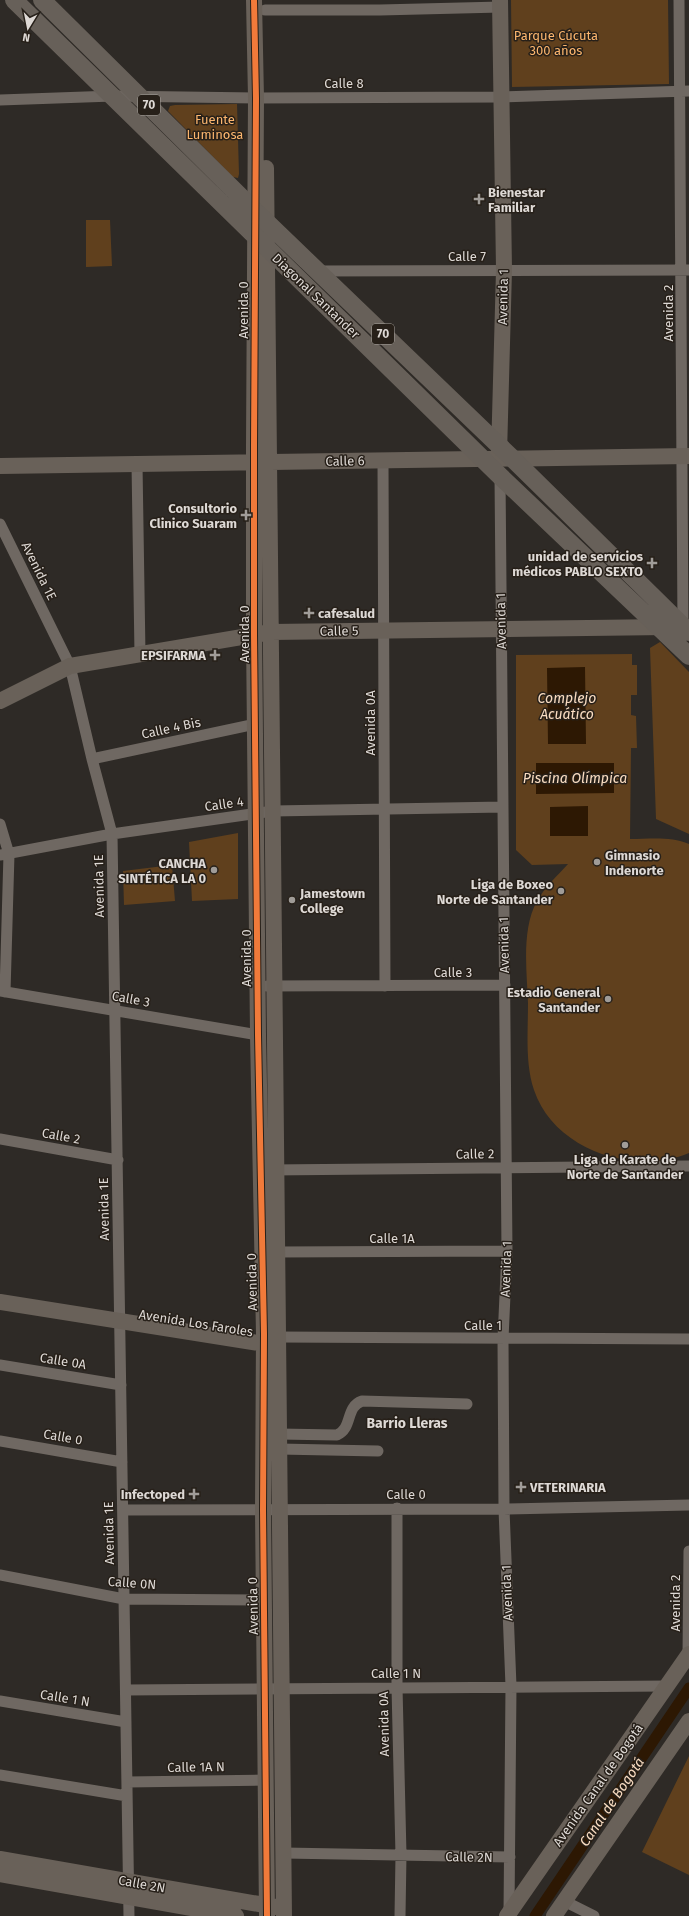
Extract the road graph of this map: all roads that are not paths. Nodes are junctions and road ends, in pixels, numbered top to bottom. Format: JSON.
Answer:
{"nodes":[{"id":1,"x":14,"y":0,"type":"edge"},
{"id":2,"x":42,"y":0,"type":"edge"},
{"id":3,"x":261,"y":3,"type":"edge"},
{"id":4,"x":500,"y":4,"type":"edge"},
{"id":5,"x":683,"y":6,"type":"edge"},
{"id":6,"x":685,"y":92,"type":"edge"},
{"id":7,"x":113,"y":96,"type":"junction"},
{"id":8,"x":140,"y":96,"type":"junction"},
{"id":9,"x":502,"y":96,"type":"junction"},
{"id":10,"x":261,"y":98,"type":"junction"},
{"id":11,"x":0,"y":100,"type":"edge"},
{"id":12,"x":685,"y":191,"type":"edge"},
{"id":13,"x":261,"y":216,"type":"junction"},
{"id":14,"x":261,"y":241,"type":"junction"},
{"id":15,"x":504,"y":270,"type":"junction"},
{"id":16,"x":685,"y":270,"type":"edge"},
{"id":17,"x":317,"y":271,"type":"junction"},
{"id":18,"x":686,"y":456,"type":"edge"},
{"id":19,"x":499,"y":460,"type":"junction"},
{"id":20,"x":383,"y":461,"type":"junction"},
{"id":21,"x":261,"y":462,"type":"junction"},
{"id":22,"x":136,"y":464,"type":"junction"},
{"id":23,"x":0,"y":466,"type":"edge"},
{"id":24,"x":0,"y":524,"type":"edge"},
{"id":25,"x":658,"y":627,"type":"junction"},
{"id":26,"x":687,"y":628,"type":"edge"},
{"id":27,"x":384,"y":630,"type":"junction"},
{"id":28,"x":501,"y":630,"type":"junction"},
{"id":29,"x":271,"y":632,"type":"junction"},
{"id":30,"x":254,"y":635,"type":"junction"},
{"id":31,"x":140,"y":654,"type":"junction"},
{"id":32,"x":689,"y":656,"type":"edge"},
{"id":33,"x":70,"y":666,"type":"junction"},
{"id":34,"x":0,"y":701,"type":"edge"},
{"id":35,"x":256,"y":724,"type":"junction"},
{"id":36,"x":92,"y":759,"type":"junction"},
{"id":37,"x":503,"y":807,"type":"junction"},
{"id":38,"x":384,"y":808,"type":"junction"},
{"id":39,"x":273,"y":811,"type":"junction"},
{"id":40,"x":257,"y":813,"type":"junction"},
{"id":41,"x":0,"y":824,"type":"edge"},
{"id":42,"x":112,"y":834,"type":"junction"},
{"id":43,"x":5,"y":855,"type":"edge"},
{"id":44,"x":258,"y":986,"type":"junction"},
{"id":45,"x":274,"y":986,"type":"junction"},
{"id":46,"x":385,"y":986,"type":"junction"},
{"id":47,"x":505,"y":986,"type":"junction"},
{"id":48,"x":3,"y":991,"type":"edge"},
{"id":49,"x":116,"y":1011,"type":"junction"},
{"id":50,"x":258,"y":1035,"type":"junction"},
{"id":51,"x":0,"y":1139,"type":"edge"},
{"id":52,"x":118,"y":1160,"type":"junction"},
{"id":53,"x":689,"y":1166,"type":"edge"},
{"id":54,"x":506,"y":1167,"type":"junction"},
{"id":55,"x":268,"y":1170,"type":"junction"},
{"id":56,"x":507,"y":1251,"type":"junction"},
{"id":57,"x":277,"y":1252,"type":"junction"},
{"id":58,"x":0,"y":1291,"type":"edge"},
{"id":59,"x":0,"y":1302,"type":"edge"},
{"id":60,"x":120,"y":1315,"type":"junction"},
{"id":61,"x":269,"y":1338,"type":"junction"},
{"id":62,"x":503,"y":1339,"type":"junction"},
{"id":63,"x":689,"y":1339,"type":"edge"},
{"id":64,"x":0,"y":1365,"type":"edge"},
{"id":65,"x":121,"y":1385,"type":"junction"},
{"id":66,"x":467,"y":1404,"type":"dead end"},
{"id":67,"x":0,"y":1440,"type":"edge"},
{"id":68,"x":279,"y":1441,"type":"junction"},
{"id":69,"x":378,"y":1451,"type":"dead end"},
{"id":70,"x":122,"y":1462,"type":"junction"},
{"id":71,"x":689,"y":1505,"type":"edge"},
{"id":72,"x":397,"y":1508,"type":"junction"},
{"id":73,"x":280,"y":1509,"type":"junction"},
{"id":74,"x":504,"y":1509,"type":"junction"},
{"id":75,"x":123,"y":1510,"type":"junction"},
{"id":76,"x":263,"y":1510,"type":"junction"},
{"id":77,"x":689,"y":1551,"type":"edge"},
{"id":78,"x":0,"y":1575,"type":"edge"},
{"id":79,"x":124,"y":1599,"type":"junction"},
{"id":80,"x":264,"y":1600,"type":"junction"},
{"id":81,"x":689,"y":1655,"type":"edge"},
{"id":82,"x":511,"y":1686,"type":"junction"},
{"id":83,"x":667,"y":1686,"type":"junction"},
{"id":84,"x":397,"y":1687,"type":"junction"},
{"id":85,"x":265,"y":1688,"type":"junction"},
{"id":86,"x":282,"y":1688,"type":"junction"},
{"id":87,"x":126,"y":1690,"type":"junction"},
{"id":88,"x":0,"y":1701,"type":"edge"},
{"id":89,"x":689,"y":1721,"type":"edge"},
{"id":90,"x":126,"y":1722,"type":"junction"},
{"id":91,"x":0,"y":1775,"type":"edge"},
{"id":92,"x":266,"y":1780,"type":"junction"},
{"id":93,"x":127,"y":1782,"type":"junction"},
{"id":94,"x":128,"y":1796,"type":"junction"},
{"id":95,"x":284,"y":1853,"type":"junction"},
{"id":96,"x":401,"y":1855,"type":"junction"},
{"id":97,"x":510,"y":1857,"type":"junction"},
{"id":98,"x":0,"y":1859,"type":"edge"},
{"id":99,"x":0,"y":1874,"type":"edge"},
{"id":100,"x":129,"y":1889,"type":"junction"},
{"id":101,"x":564,"y":1901,"type":"junction"},
{"id":102,"x":267,"y":1911,"type":"edge"},
{"id":103,"x":284,"y":1912,"type":"edge"},
{"id":104,"x":197,"y":1913,"type":"edge"},
{"id":105,"x":508,"y":1915,"type":"edge"},
{"id":106,"x":129,"y":1916,"type":"edge"},
{"id":107,"x":236,"y":1916,"type":"edge"},
{"id":108,"x":400,"y":1916,"type":"edge"},
{"id":109,"x":554,"y":1916,"type":"edge"},
{"id":110,"x":594,"y":1916,"type":"edge"}],
"edges":[{"from":1,"to":7,"type":"main road","name":"Diagonal Santander","number":"70"},
{"from":2,"to":8,"type":"main road","name":"Diagonal Santander","number":"70"},
{"from":3,"to":4,"type":"street"},
{"from":3,"to":10,"type":"street","name":"Avenida 0"},
{"from":4,"to":9,"type":"street","name":"Avenida 1"},
{"from":5,"to":6,"type":"street","name":"Avenida 2"},
{"from":6,"to":9,"type":"street","name":"Calle 8"},
{"from":6,"to":12,"type":"street","name":"Avenida 2"},
{"from":7,"to":8,"type":"street","name":"Calle 8"},
{"from":7,"to":11,"type":"street","name":"Calle 8"},
{"from":7,"to":14,"type":"main road","name":"Diagonal Santander","number":"70"},
{"from":8,"to":10,"type":"street","name":"Calle 8"},
{"from":8,"to":13,"type":"main road","name":"Diagonal Santander","number":"70"},
{"from":9,"to":10,"type":"street","name":"Calle 8"},
{"from":9,"to":15,"type":"street","name":"Avenida 1"},
{"from":10,"to":13,"type":"street","name":"Avenida 0"},
{"from":12,"to":16,"type":"street","name":"Avenida 2"},
{"from":13,"to":14,"type":"street","name":"Avenida 0"},
{"from":13,"to":17,"type":"main road","name":"Diagonal Santander","number":"70"},
{"from":14,"to":19,"type":"main road","name":"Diagonal Santander","number":"70"},
{"from":14,"to":21,"type":"street","name":"Avenida 0"},
{"from":15,"to":16,"type":"street","name":"Calle 7"},
{"from":15,"to":17,"type":"street","name":"Calle 7"},
{"from":15,"to":19,"type":"street","name":"Avenida 1"},
{"from":16,"to":18,"type":"street","name":"Avenida 2"},
{"from":17,"to":19,"type":"main road","name":"Diagonal Santander","number":"70"},
{"from":18,"to":19,"type":"street","name":"Calle 6"},
{"from":18,"to":26,"type":"street","name":"Avenida 2"},
{"from":19,"to":20,"type":"street","name":"Calle 6"},
{"from":19,"to":25,"type":"main road","name":"Diagonal Santander","number":"70"},
{"from":19,"to":26,"type":"main road","name":"Diagonal Santander","number":"70"},
{"from":19,"to":28,"type":"street","name":"Avenida 1"},
{"from":20,"to":21,"type":"street","name":"Calle 6"},
{"from":20,"to":27,"type":"street","name":"Avenida 0A"},
{"from":21,"to":22,"type":"street","name":"Calle 6"},
{"from":21,"to":29,"type":"street","name":"Avenida 0"},
{"from":21,"to":30,"type":"street","name":"Avenida 0"},
{"from":22,"to":23,"type":"street","name":"Calle 6"},
{"from":22,"to":31,"type":"street"},
{"from":24,"to":33,"type":"street","name":"Avenida 1E"},
{"from":25,"to":26,"type":"street","name":"Calle 5"},
{"from":25,"to":28,"type":"street","name":"Calle 5"},
{"from":25,"to":32,"type":"main road","name":"Diagonal Santander","number":"70"},
{"from":27,"to":28,"type":"street","name":"Calle 5"},
{"from":27,"to":29,"type":"street","name":"Calle 5"},
{"from":27,"to":38,"type":"street","name":"Avenida 0A"},
{"from":28,"to":37,"type":"street","name":"Avenida 1"},
{"from":29,"to":30,"type":"street","name":"Calle 5"},
{"from":29,"to":39,"type":"street","name":"Avenida 0"},
{"from":30,"to":31,"type":"street","name":"Calle 5"},
{"from":30,"to":35,"type":"street","name":"Avenida 0"},
{"from":31,"to":33,"type":"street","name":"Calle 5"},
{"from":33,"to":34,"type":"street","name":"Calle 5"},
{"from":33,"to":36,"type":"street","name":"Avenida 1E"},
{"from":35,"to":36,"type":"street","name":"Calle 4 Bis"},
{"from":35,"to":40,"type":"street","name":"Avenida 0"},
{"from":36,"to":42,"type":"street","name":"Avenida 1E"},
{"from":37,"to":38,"type":"street","name":"Calle 4"},
{"from":37,"to":47,"type":"street","name":"Avenida 1"},
{"from":38,"to":39,"type":"street","name":"Calle 4"},
{"from":38,"to":46,"type":"street","name":"Avenida 0A"},
{"from":39,"to":40,"type":"street","name":"Calle 4"},
{"from":39,"to":45,"type":"street","name":"Avenida 0"},
{"from":40,"to":42,"type":"street","name":"Calle 4"},
{"from":40,"to":44,"type":"street","name":"Avenida 0"},
{"from":41,"to":43,"type":"street"},
{"from":42,"to":43,"type":"street","name":"Calle 4"},
{"from":42,"to":49,"type":"street","name":"Avenida 1E"},
{"from":43,"to":48,"type":"street"},
{"from":44,"to":45,"type":"street","name":"Calle 3"},
{"from":44,"to":50,"type":"street","name":"Avenida 0"},
{"from":45,"to":46,"type":"street","name":"Calle 3"},
{"from":45,"to":55,"type":"street","name":"Avenida 0"},
{"from":46,"to":47,"type":"street","name":"Calle 3"},
{"from":47,"to":54,"type":"street","name":"Avenida 1"},
{"from":48,"to":49,"type":"street","name":"Calle 3"},
{"from":49,"to":50,"type":"street","name":"Calle 3"},
{"from":49,"to":52,"type":"street","name":"Avenida 1E"},
{"from":50,"to":55,"type":"street","name":"Avenida 0"},
{"from":51,"to":52,"type":"street","name":"Calle 2"},
{"from":52,"to":60,"type":"street","name":"Avenida 1E"},
{"from":53,"to":54,"type":"street","name":"Calle 2"},
{"from":54,"to":55,"type":"street","name":"Calle 2"},
{"from":54,"to":56,"type":"street","name":"Avenida 1"},
{"from":55,"to":57,"type":"street","name":"Avenida 0"},
{"from":55,"to":61,"type":"street","name":"Avenida 0"},
{"from":56,"to":57,"type":"street","name":"Calle 1A"},
{"from":56,"to":62,"type":"street","name":"Avenida 1"},
{"from":57,"to":61,"type":"street","name":"Avenida 0"},
{"from":58,"to":60,"type":"street","name":"Avenida Los Faroles"},
{"from":59,"to":60,"type":"street","name":"Avenida Los Faroles"},
{"from":60,"to":61,"type":"street","name":"Avenida Los Faroles"},
{"from":60,"to":65,"type":"street","name":"Avenida 1E"},
{"from":61,"to":62,"type":"street","name":"Calle 1"},
{"from":61,"to":68,"type":"street","name":"Avenida 0"},
{"from":61,"to":76,"type":"street","name":"Avenida 0"},
{"from":62,"to":63,"type":"street","name":"Calle 1"},
{"from":62,"to":74,"type":"street","name":"Avenida 1"},
{"from":64,"to":65,"type":"street","name":"Calle 0A"},
{"from":65,"to":70,"type":"street","name":"Avenida 1E"},
{"from":66,"to":68,"type":"street"},
{"from":67,"to":70,"type":"street","name":"Calle 0"},
{"from":68,"to":69,"type":"street"},
{"from":68,"to":73,"type":"street","name":"Avenida 0"},
{"from":70,"to":75,"type":"street","name":"Avenida 1E"},
{"from":71,"to":74,"type":"street","name":"Calle 0"},
{"from":72,"to":73,"type":"street","name":"Calle 0"},
{"from":72,"to":74,"type":"street","name":"Calle 0"},
{"from":72,"to":84,"type":"street","name":"Avenida 0A"},
{"from":73,"to":76,"type":"street","name":"Calle 0"},
{"from":73,"to":86,"type":"street","name":"Avenida 0"},
{"from":74,"to":82,"type":"street","name":"Avenida 1"},
{"from":75,"to":76,"type":"street","name":"Calle 0"},
{"from":75,"to":79,"type":"street","name":"Avenida 1E"},
{"from":76,"to":80,"type":"street","name":"Avenida 0"},
{"from":77,"to":81,"type":"street","name":"Avenida 2"},
{"from":78,"to":79,"type":"street","name":"Calle 0N"},
{"from":79,"to":80,"type":"street","name":"Calle 0N"},
{"from":79,"to":87,"type":"street","name":"Avenida 1E"},
{"from":80,"to":85,"type":"street","name":"Avenida 0"},
{"from":81,"to":83,"type":"street","name":"Avenida Canal de Bogotá"},
{"from":82,"to":83,"type":"street","name":"Calle 1 N"},
{"from":82,"to":84,"type":"street","name":"Calle 1 N"},
{"from":82,"to":97,"type":"street","name":"Avenida 1"},
{"from":83,"to":105,"type":"street","name":"Avenida Canal de Bogotá"},
{"from":84,"to":86,"type":"street","name":"Calle 1 N"},
{"from":84,"to":96,"type":"street","name":"Avenida 0A"},
{"from":85,"to":86,"type":"street","name":"Calle 1 N"},
{"from":85,"to":87,"type":"street","name":"Calle 1 N"},
{"from":85,"to":92,"type":"street","name":"Avenida 0"},
{"from":86,"to":95,"type":"street","name":"Avenida 0"},
{"from":87,"to":90,"type":"street","name":"Avenida 1E"},
{"from":88,"to":90,"type":"street","name":"Calle 1 N"},
{"from":89,"to":101,"type":"street"},
{"from":90,"to":93,"type":"street","name":"Avenida 1E"},
{"from":91,"to":94,"type":"street"},
{"from":92,"to":93,"type":"street","name":"Calle 1A N"},
{"from":92,"to":102,"type":"street","name":"Avenida 0"},
{"from":93,"to":94,"type":"street","name":"Avenida 1E"},
{"from":94,"to":100,"type":"street","name":"Avenida 1E"},
{"from":95,"to":96,"type":"street","name":"Calle 2N"},
{"from":95,"to":103,"type":"street","name":"Avenida 0"},
{"from":96,"to":97,"type":"street","name":"Calle 2N"},
{"from":96,"to":108,"type":"street","name":"Avenida 0A"},
{"from":97,"to":105,"type":"street","name":"Avenida 1"},
{"from":98,"to":100,"type":"street","name":"Calle 2N"},
{"from":99,"to":100,"type":"street","name":"Calle 2N"},
{"from":100,"to":102,"type":"street","name":"Calle 2N"},
{"from":100,"to":104,"type":"street","name":"Calle 2N"},
{"from":100,"to":106,"type":"street","name":"Avenida 1E"},
{"from":101,"to":109,"type":"street"},
{"from":101,"to":110,"type":"street"},
{"from":102,"to":103,"type":"street","name":"Calle 2N"},
{"from":104,"to":107,"type":"street","name":"Calle 2N"}]}
